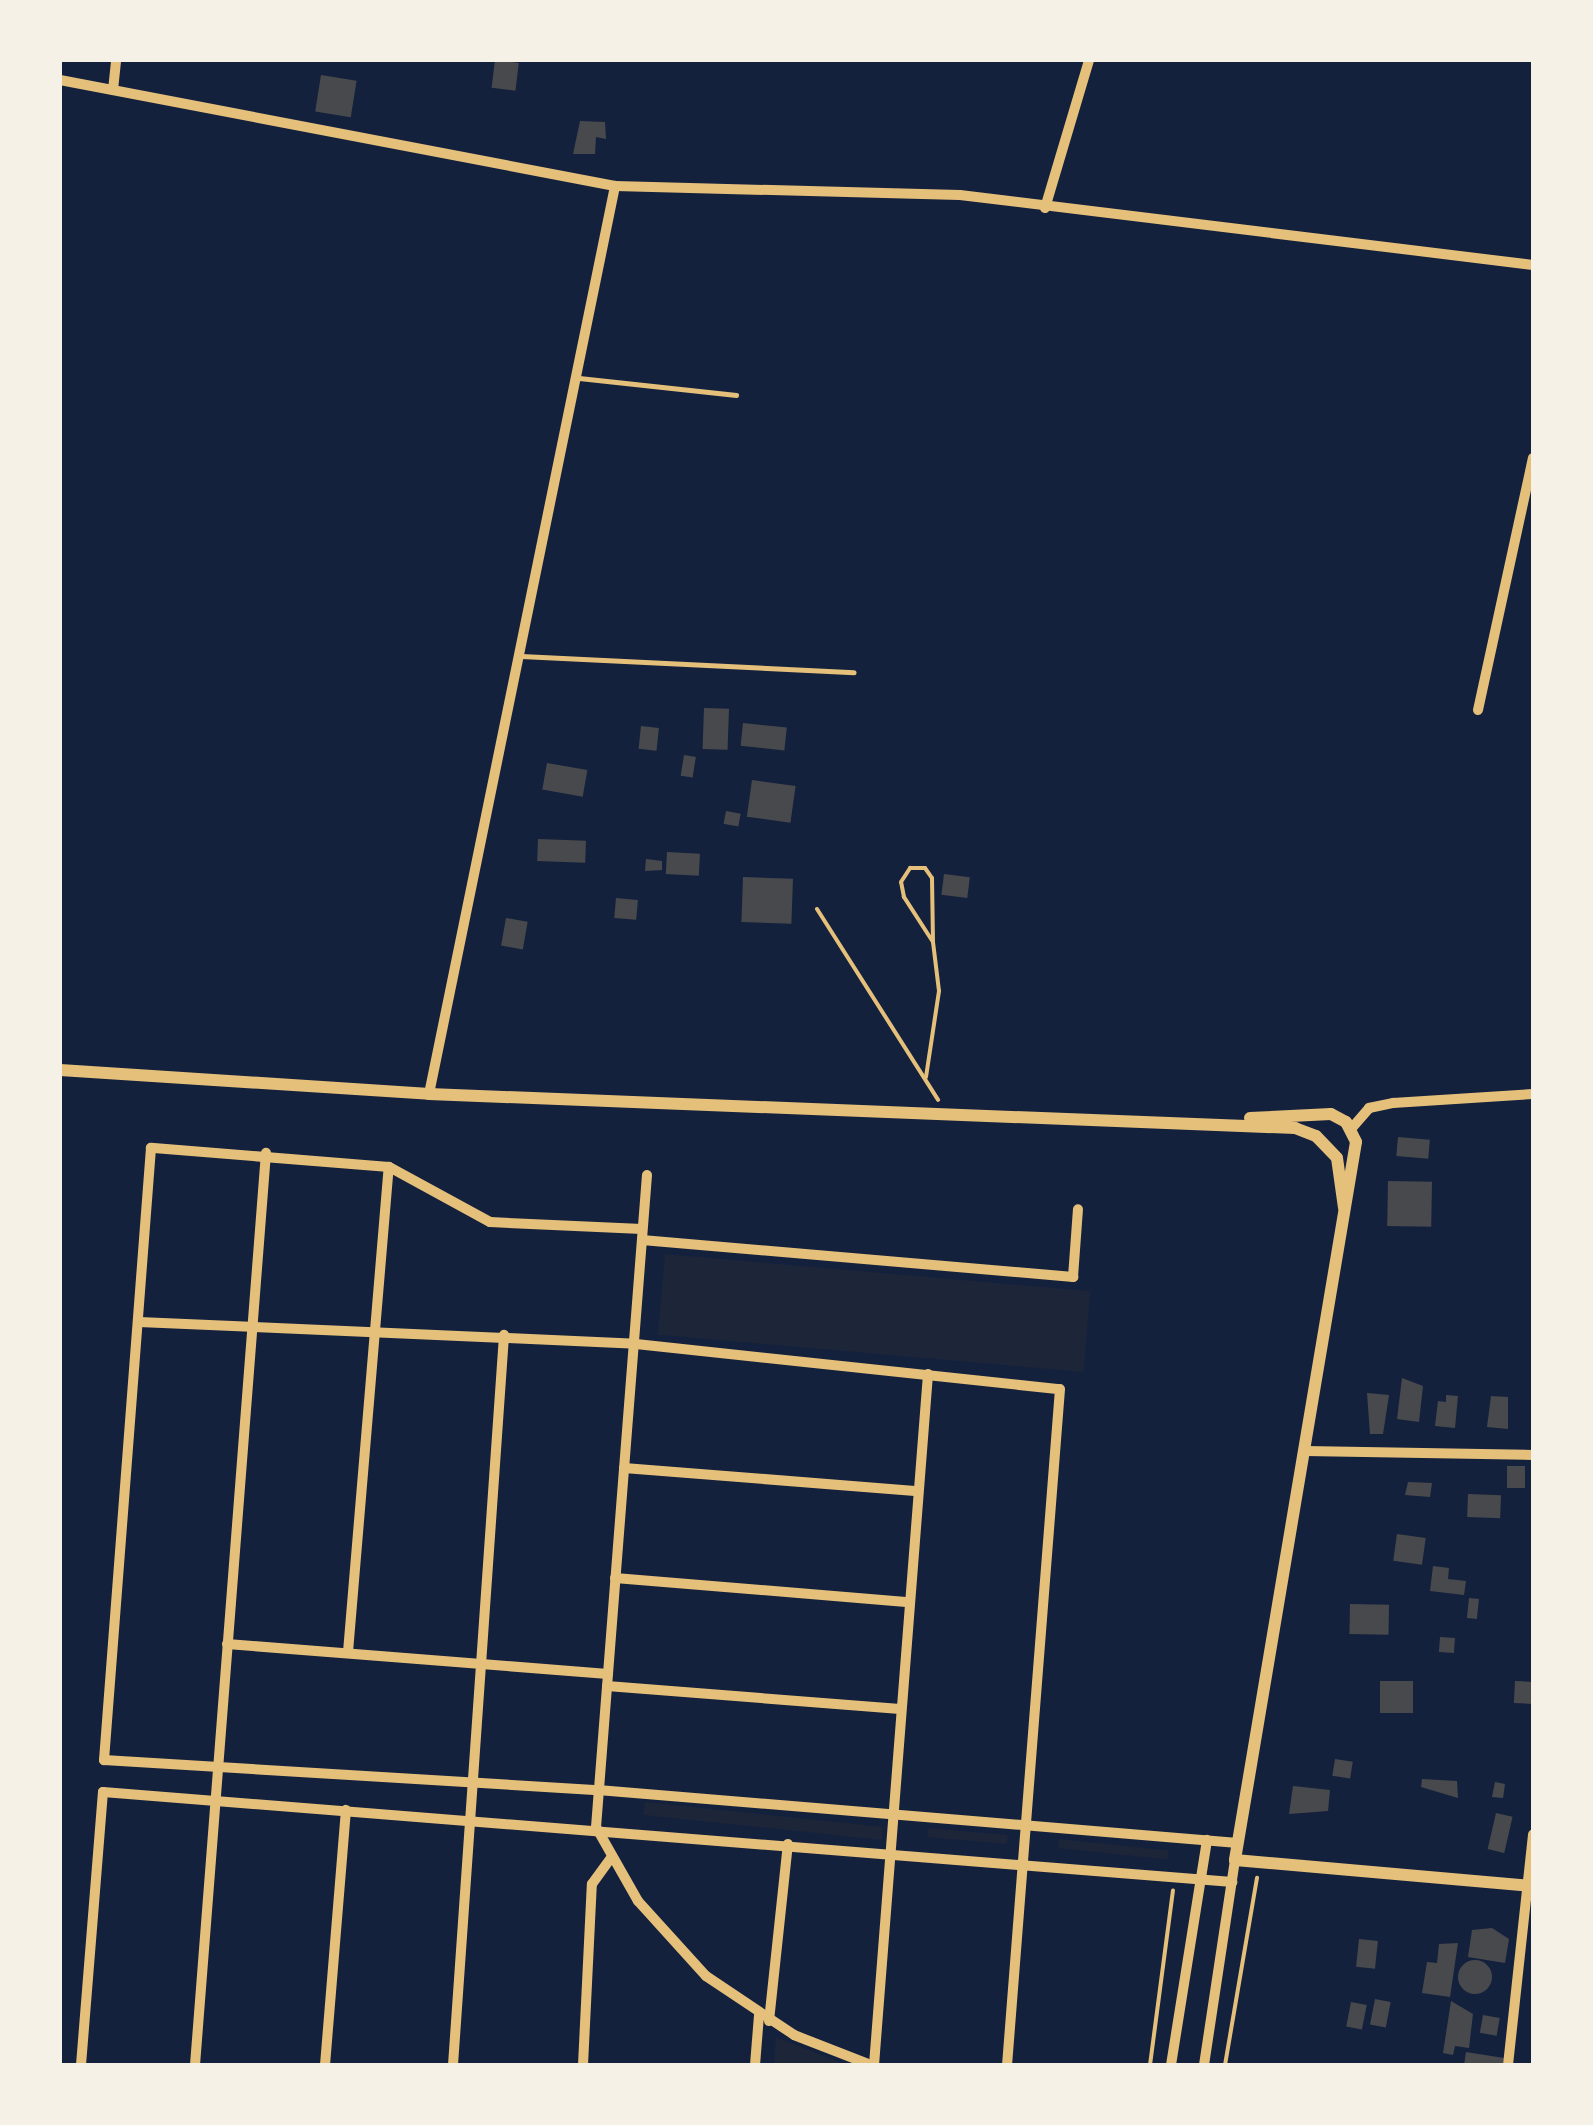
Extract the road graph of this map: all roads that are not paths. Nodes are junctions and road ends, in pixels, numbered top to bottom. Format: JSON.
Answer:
{"nodes":[{"id":1,"x":116,"y":60,"type":"edge"},
{"id":2,"x":1089,"y":60,"type":"edge"},
{"id":3,"x":60,"y":80,"type":"edge"},
{"id":4,"x":112,"y":90,"type":"junction"},
{"id":5,"x":615,"y":186,"type":"junction"},
{"id":6,"x":1045,"y":208,"type":"junction"},
{"id":7,"x":1533,"y":265,"type":"edge"},
{"id":8,"x":576,"y":378,"type":"junction"},
{"id":9,"x":736,"y":395,"type":"dead end"},
{"id":10,"x":1533,"y":458,"type":"edge"},
{"id":11,"x":518,"y":656,"type":"junction"},
{"id":12,"x":854,"y":672,"type":"dead end"},
{"id":13,"x":1478,"y":710,"type":"dead end"},
{"id":14,"x":60,"y":1070,"type":"edge"},
{"id":15,"x":429,"y":1094,"type":"junction"},
{"id":16,"x":1533,"y":1094,"type":"edge"},
{"id":17,"x":1218,"y":1121,"type":"junction"},
{"id":18,"x":1351,"y":1129,"type":"junction"},
{"id":19,"x":266,"y":1153,"type":"junction"},
{"id":20,"x":389,"y":1167,"type":"junction"},
{"id":21,"x":647,"y":1175,"type":"dead end"},
{"id":22,"x":1344,"y":1208,"type":"junction"},
{"id":23,"x":1078,"y":1209,"type":"dead end"},
{"id":24,"x":642,"y":1235,"type":"junction"},
{"id":25,"x":139,"y":1322,"type":"junction"},
{"id":26,"x":252,"y":1325,"type":"junction"},
{"id":27,"x":375,"y":1328,"type":"junction"},
{"id":28,"x":504,"y":1335,"type":"junction"},
{"id":29,"x":636,"y":1344,"type":"junction"},
{"id":30,"x":928,"y":1374,"type":"junction"},
{"id":31,"x":1305,"y":1451,"type":"junction"},
{"id":32,"x":1533,"y":1456,"type":"edge"},
{"id":33,"x":624,"y":1468,"type":"junction"},
{"id":34,"x":918,"y":1491,"type":"junction"},
{"id":35,"x":616,"y":1578,"type":"junction"},
{"id":36,"x":909,"y":1602,"type":"junction"},
{"id":37,"x":227,"y":1644,"type":"junction"},
{"id":38,"x":348,"y":1652,"type":"junction"},
{"id":39,"x":481,"y":1664,"type":"junction"},
{"id":40,"x":608,"y":1680,"type":"junction"},
{"id":41,"x":900,"y":1710,"type":"junction"},
{"id":42,"x":217,"y":1769,"type":"junction"},
{"id":43,"x":473,"y":1782,"type":"junction"},
{"id":44,"x":598,"y":1790,"type":"junction"},
{"id":45,"x":214,"y":1802,"type":"junction"},
{"id":46,"x":346,"y":1810,"type":"junction"},
{"id":47,"x":891,"y":1816,"type":"junction"},
{"id":48,"x":471,"y":1819,"type":"junction"},
{"id":49,"x":1026,"y":1825,"type":"junction"},
{"id":50,"x":596,"y":1827,"type":"junction"},
{"id":51,"x":1533,"y":1834,"type":"edge"},
{"id":52,"x":1207,"y":1840,"type":"junction"},
{"id":53,"x":1238,"y":1843,"type":"junction"},
{"id":54,"x":788,"y":1844,"type":"junction"},
{"id":55,"x":890,"y":1852,"type":"junction"},
{"id":56,"x":611,"y":1858,"type":"junction"},
{"id":57,"x":1235,"y":1860,"type":"junction"},
{"id":58,"x":1023,"y":1864,"type":"junction"},
{"id":59,"x":1202,"y":1878,"type":"junction"},
{"id":60,"x":1232,"y":1882,"type":"junction"},
{"id":61,"x":1529,"y":1886,"type":"edge"},
{"id":62,"x":764,"y":2018,"type":"junction"},
{"id":63,"x":81,"y":2065,"type":"edge"},
{"id":64,"x":195,"y":2065,"type":"edge"},
{"id":65,"x":325,"y":2065,"type":"edge"},
{"id":66,"x":454,"y":2065,"type":"edge"},
{"id":67,"x":584,"y":2065,"type":"edge"},
{"id":68,"x":755,"y":2065,"type":"edge"},
{"id":69,"x":873,"y":2065,"type":"edge"},
{"id":70,"x":1008,"y":2065,"type":"edge"},
{"id":71,"x":1171,"y":2065,"type":"edge"},
{"id":72,"x":1204,"y":2065,"type":"edge"},
{"id":73,"x":1508,"y":2065,"type":"edge"}],
"edges":[{"from":1,"to":4,"type":"street"},
{"from":2,"to":6,"type":"street"},
{"from":3,"to":4,"type":"street"},
{"from":4,"to":5,"type":"street"},
{"from":5,"to":6,"type":"street"},
{"from":5,"to":8,"type":"street"},
{"from":6,"to":7,"type":"street"},
{"from":8,"to":9,"type":"lane"},
{"from":8,"to":11,"type":"street"},
{"from":10,"to":13,"type":"street"},
{"from":11,"to":12,"type":"lane"},
{"from":11,"to":15,"type":"street"},
{"from":14,"to":15,"type":"street"},
{"from":15,"to":17,"type":"street"},
{"from":16,"to":18,"type":"street"},
{"from":17,"to":18,"type":"street"},
{"from":17,"to":22,"type":"street"},
{"from":18,"to":22,"type":"street"},
{"from":19,"to":20,"type":"street"},
{"from":19,"to":25,"type":"street"},
{"from":19,"to":26,"type":"street"},
{"from":20,"to":24,"type":"street"},
{"from":20,"to":27,"type":"street"},
{"from":21,"to":24,"type":"street"},
{"from":22,"to":31,"type":"street"},
{"from":23,"to":24,"type":"street"},
{"from":24,"to":29,"type":"street"},
{"from":25,"to":26,"type":"street"},
{"from":25,"to":42,"type":"street"},
{"from":26,"to":27,"type":"street"},
{"from":26,"to":37,"type":"street"},
{"from":27,"to":28,"type":"street"},
{"from":27,"to":38,"type":"street"},
{"from":28,"to":29,"type":"street"},
{"from":28,"to":39,"type":"street"},
{"from":29,"to":30,"type":"street"},
{"from":29,"to":33,"type":"street"},
{"from":30,"to":34,"type":"street"},
{"from":30,"to":49,"type":"street"},
{"from":31,"to":32,"type":"street"},
{"from":31,"to":53,"type":"street"},
{"from":33,"to":34,"type":"street"},
{"from":33,"to":35,"type":"street"},
{"from":34,"to":36,"type":"street"},
{"from":35,"to":36,"type":"street"},
{"from":35,"to":40,"type":"street"},
{"from":36,"to":41,"type":"street"},
{"from":37,"to":38,"type":"street"},
{"from":37,"to":42,"type":"street"},
{"from":38,"to":39,"type":"street"},
{"from":39,"to":40,"type":"street"},
{"from":39,"to":43,"type":"street"},
{"from":40,"to":41,"type":"street"},
{"from":40,"to":44,"type":"street"},
{"from":41,"to":47,"type":"street"},
{"from":42,"to":43,"type":"street"},
{"from":42,"to":45,"type":"street"},
{"from":43,"to":44,"type":"street"},
{"from":43,"to":48,"type":"street"},
{"from":44,"to":47,"type":"street"},
{"from":44,"to":50,"type":"street"},
{"from":45,"to":46,"type":"street"},
{"from":45,"to":63,"type":"street"},
{"from":45,"to":64,"type":"street"},
{"from":46,"to":48,"type":"street"},
{"from":46,"to":65,"type":"street"},
{"from":47,"to":49,"type":"street"},
{"from":47,"to":55,"type":"street"},
{"from":48,"to":50,"type":"street"},
{"from":48,"to":66,"type":"street"},
{"from":49,"to":52,"type":"street"},
{"from":49,"to":58,"type":"street"},
{"from":50,"to":54,"type":"street"},
{"from":50,"to":56,"type":"street"},
{"from":51,"to":61,"type":"street"},
{"from":52,"to":53,"type":"street"},
{"from":52,"to":59,"type":"street"},
{"from":53,"to":57,"type":"street"},
{"from":54,"to":55,"type":"street"},
{"from":54,"to":62,"type":"street"},
{"from":55,"to":58,"type":"street"},
{"from":55,"to":69,"type":"street"},
{"from":56,"to":62,"type":"street"},
{"from":56,"to":67,"type":"street"},
{"from":57,"to":60,"type":"street"},
{"from":57,"to":61,"type":"street"},
{"from":58,"to":59,"type":"street"},
{"from":58,"to":70,"type":"street"},
{"from":59,"to":60,"type":"street"},
{"from":59,"to":71,"type":"street"},
{"from":60,"to":72,"type":"street"},
{"from":61,"to":73,"type":"street"},
{"from":62,"to":68,"type":"street"},
{"from":62,"to":69,"type":"street"}]}
